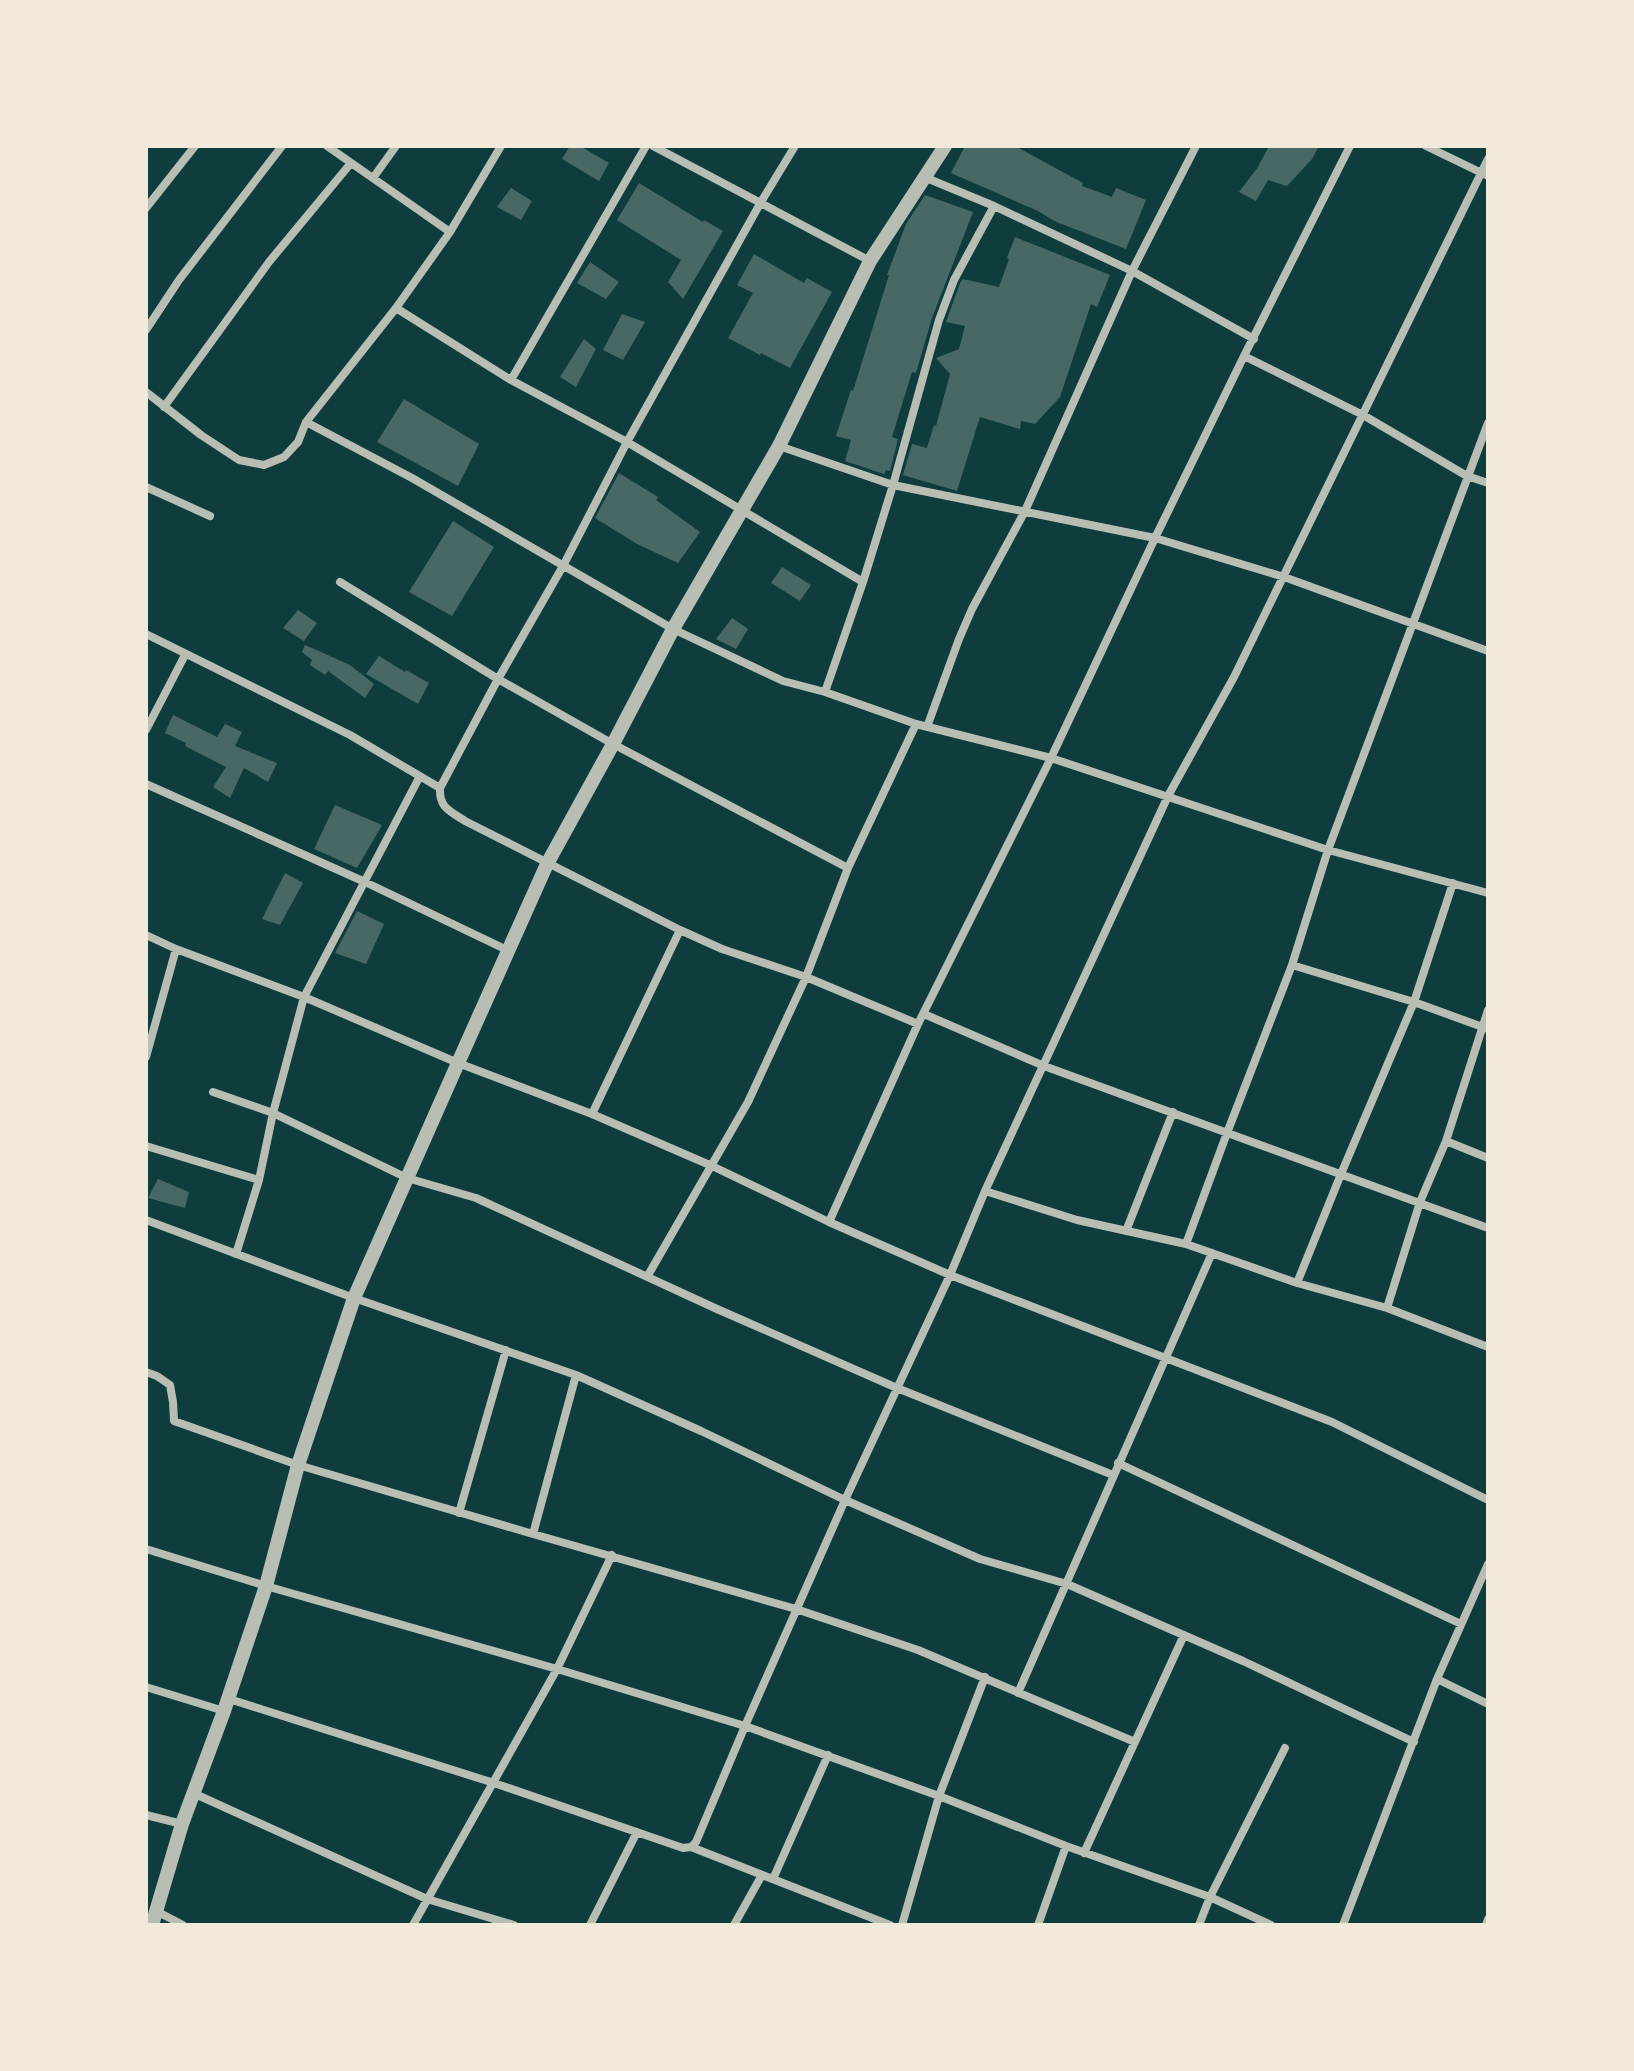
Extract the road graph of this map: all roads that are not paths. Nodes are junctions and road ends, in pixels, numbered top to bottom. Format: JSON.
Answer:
{"nodes":[{"id":1,"x":195,"y":146,"type":"edge"},
{"id":2,"x":282,"y":146,"type":"edge"},
{"id":3,"x":327,"y":146,"type":"edge"},
{"id":4,"x":396,"y":146,"type":"edge"},
{"id":5,"x":501,"y":146,"type":"edge"},
{"id":6,"x":646,"y":146,"type":"edge"},
{"id":7,"x":653,"y":146,"type":"edge"},
{"id":8,"x":795,"y":146,"type":"edge"},
{"id":9,"x":945,"y":146,"type":"edge"},
{"id":10,"x":1196,"y":146,"type":"edge"},
{"id":11,"x":1350,"y":146,"type":"edge"},
{"id":12,"x":1426,"y":146,"type":"edge"},
{"id":13,"x":1488,"y":159,"type":"edge"},
{"id":14,"x":351,"y":163,"type":"junction"},
{"id":15,"x":1485,"y":174,"type":"edge"},
{"id":16,"x":924,"y":177,"type":"junction"},
{"id":17,"x":373,"y":178,"type":"junction"},
{"id":18,"x":761,"y":202,"type":"junction"},
{"id":19,"x":994,"y":206,"type":"junction"},
{"id":20,"x":146,"y":208,"type":"edge"},
{"id":21,"x":450,"y":232,"type":"junction"},
{"id":22,"x":870,"y":261,"type":"junction"},
{"id":23,"x":1132,"y":271,"type":"junction"},
{"id":24,"x":396,"y":308,"type":"junction"},
{"id":25,"x":146,"y":330,"type":"edge"},
{"id":26,"x":1254,"y":339,"type":"junction"},
{"id":27,"x":1244,"y":356,"type":"junction"},
{"id":28,"x":511,"y":380,"type":"junction"},
{"id":29,"x":146,"y":392,"type":"edge"},
{"id":30,"x":164,"y":407,"type":"junction"},
{"id":31,"x":1363,"y":415,"type":"junction"},
{"id":32,"x":306,"y":422,"type":"junction"},
{"id":33,"x":1488,"y":423,"type":"edge"},
{"id":34,"x":627,"y":442,"type":"junction"},
{"id":35,"x":779,"y":446,"type":"junction"},
{"id":36,"x":1467,"y":476,"type":"junction"},
{"id":37,"x":1488,"y":483,"type":"edge"},
{"id":38,"x":893,"y":485,"type":"junction"},
{"id":39,"x":146,"y":487,"type":"edge"},
{"id":40,"x":741,"y":510,"type":"junction"},
{"id":41,"x":1025,"y":511,"type":"junction"},
{"id":42,"x":210,"y":516,"type":"dead end"},
{"id":43,"x":1155,"y":538,"type":"junction"},
{"id":44,"x":563,"y":566,"type":"junction"},
{"id":45,"x":1284,"y":577,"type":"junction"},
{"id":46,"x":340,"y":582,"type":"dead end"},
{"id":47,"x":863,"y":582,"type":"junction"},
{"id":48,"x":1413,"y":625,"type":"junction"},
{"id":49,"x":673,"y":629,"type":"junction"},
{"id":50,"x":146,"y":634,"type":"edge"},
{"id":51,"x":1488,"y":651,"type":"edge"},
{"id":52,"x":185,"y":655,"type":"junction"},
{"id":53,"x":498,"y":679,"type":"junction"},
{"id":54,"x":825,"y":692,"type":"junction"},
{"id":55,"x":916,"y":724,"type":"junction"},
{"id":56,"x":927,"y":727,"type":"junction"},
{"id":57,"x":146,"y":730,"type":"edge"},
{"id":58,"x":613,"y":744,"type":"junction"},
{"id":59,"x":1051,"y":758,"type":"junction"},
{"id":60,"x":420,"y":776,"type":"junction"},
{"id":61,"x":146,"y":784,"type":"edge"},
{"id":62,"x":440,"y":788,"type":"junction"},
{"id":63,"x":1168,"y":796,"type":"junction"},
{"id":64,"x":1328,"y":850,"type":"junction"},
{"id":65,"x":547,"y":864,"type":"junction"},
{"id":66,"x":848,"y":868,"type":"junction"},
{"id":67,"x":365,"y":882,"type":"junction"},
{"id":68,"x":1453,"y":883,"type":"junction"},
{"id":69,"x":1488,"y":893,"type":"edge"},
{"id":70,"x":680,"y":930,"type":"junction"},
{"id":71,"x":146,"y":935,"type":"edge"},
{"id":72,"x":176,"y":949,"type":"junction"},
{"id":73,"x":509,"y":951,"type":"junction"},
{"id":74,"x":1292,"y":965,"type":"junction"},
{"id":75,"x":806,"y":977,"type":"junction"},
{"id":76,"x":304,"y":997,"type":"junction"},
{"id":77,"x":1414,"y":1002,"type":"junction"},
{"id":78,"x":1488,"y":1010,"type":"edge"},
{"id":79,"x":924,"y":1014,"type":"junction"},
{"id":80,"x":918,"y":1024,"type":"junction"},
{"id":81,"x":1485,"y":1028,"type":"edge"},
{"id":82,"x":146,"y":1057,"type":"edge"},
{"id":83,"x":458,"y":1063,"type":"junction"},
{"id":84,"x":1044,"y":1066,"type":"junction"},
{"id":85,"x":213,"y":1092,"type":"dead end"},
{"id":86,"x":1173,"y":1112,"type":"junction"},
{"id":87,"x":273,"y":1113,"type":"junction"},
{"id":88,"x":592,"y":1114,"type":"junction"},
{"id":89,"x":1227,"y":1133,"type":"junction"},
{"id":90,"x":1446,"y":1141,"type":"junction"},
{"id":91,"x":146,"y":1146,"type":"edge"},
{"id":92,"x":1488,"y":1158,"type":"edge"},
{"id":93,"x":712,"y":1166,"type":"junction"},
{"id":94,"x":1341,"y":1174,"type":"junction"},
{"id":95,"x":407,"y":1178,"type":"junction"},
{"id":96,"x":259,"y":1180,"type":"junction"},
{"id":97,"x":985,"y":1191,"type":"junction"},
{"id":98,"x":1420,"y":1202,"type":"junction"},
{"id":99,"x":146,"y":1220,"type":"edge"},
{"id":100,"x":829,"y":1222,"type":"junction"},
{"id":101,"x":1488,"y":1228,"type":"edge"},
{"id":102,"x":1126,"y":1231,"type":"junction"},
{"id":103,"x":1186,"y":1244,"type":"junction"},
{"id":104,"x":1212,"y":1253,"type":"junction"},
{"id":105,"x":236,"y":1254,"type":"junction"},
{"id":106,"x":950,"y":1275,"type":"junction"},
{"id":107,"x":647,"y":1277,"type":"junction"},
{"id":108,"x":1297,"y":1283,"type":"junction"},
{"id":109,"x":354,"y":1298,"type":"junction"},
{"id":110,"x":1387,"y":1308,"type":"junction"},
{"id":111,"x":1488,"y":1347,"type":"edge"},
{"id":112,"x":506,"y":1350,"type":"junction"},
{"id":113,"x":1166,"y":1358,"type":"junction"},
{"id":114,"x":146,"y":1372,"type":"edge"},
{"id":115,"x":576,"y":1375,"type":"junction"},
{"id":116,"x":897,"y":1388,"type":"junction"},
{"id":117,"x":1118,"y":1463,"type":"junction"},
{"id":118,"x":298,"y":1465,"type":"junction"},
{"id":119,"x":1113,"y":1475,"type":"junction"},
{"id":120,"x":845,"y":1500,"type":"junction"},
{"id":121,"x":1488,"y":1500,"type":"edge"},
{"id":122,"x":459,"y":1513,"type":"junction"},
{"id":123,"x":533,"y":1534,"type":"junction"},
{"id":124,"x":146,"y":1549,"type":"edge"},
{"id":125,"x":612,"y":1555,"type":"junction"},
{"id":126,"x":1488,"y":1564,"type":"edge"},
{"id":127,"x":1067,"y":1584,"type":"junction"},
{"id":128,"x":266,"y":1586,"type":"junction"},
{"id":129,"x":796,"y":1609,"type":"junction"},
{"id":130,"x":1461,"y":1624,"type":"junction"},
{"id":131,"x":1184,"y":1635,"type":"junction"},
{"id":132,"x":557,"y":1669,"type":"junction"},
{"id":133,"x":985,"y":1677,"type":"junction"},
{"id":134,"x":1437,"y":1679,"type":"junction"},
{"id":135,"x":146,"y":1687,"type":"edge"},
{"id":136,"x":1018,"y":1693,"type":"junction"},
{"id":137,"x":1488,"y":1704,"type":"edge"},
{"id":138,"x":226,"y":1705,"type":"junction"},
{"id":139,"x":745,"y":1726,"type":"junction"},
{"id":140,"x":1135,"y":1742,"type":"junction"},
{"id":141,"x":1414,"y":1742,"type":"junction"},
{"id":142,"x":1285,"y":1748,"type":"dead end"},
{"id":143,"x":828,"y":1755,"type":"junction"},
{"id":144,"x":494,"y":1783,"type":"junction"},
{"id":145,"x":193,"y":1793,"type":"junction"},
{"id":146,"x":939,"y":1796,"type":"junction"},
{"id":147,"x":146,"y":1815,"type":"edge"},
{"id":148,"x":182,"y":1824,"type":"junction"},
{"id":149,"x":637,"y":1832,"type":"junction"},
{"id":150,"x":1066,"y":1846,"type":"junction"},
{"id":151,"x":691,"y":1847,"type":"junction"},
{"id":152,"x":1084,"y":1853,"type":"junction"},
{"id":153,"x":762,"y":1875,"type":"junction"},
{"id":154,"x":773,"y":1879,"type":"junction"},
{"id":155,"x":1210,"y":1897,"type":"junction"},
{"id":156,"x":427,"y":1899,"type":"junction"},
{"id":157,"x":154,"y":1918,"type":"edge"},
{"id":158,"x":183,"y":1925,"type":"edge"},
{"id":159,"x":413,"y":1925,"type":"edge"},
{"id":160,"x":514,"y":1925,"type":"edge"},
{"id":161,"x":590,"y":1925,"type":"edge"},
{"id":162,"x":734,"y":1925,"type":"edge"},
{"id":163,"x":890,"y":1925,"type":"edge"},
{"id":164,"x":902,"y":1925,"type":"edge"},
{"id":165,"x":1038,"y":1925,"type":"edge"},
{"id":166,"x":1199,"y":1925,"type":"edge"},
{"id":167,"x":1271,"y":1925,"type":"edge"},
{"id":168,"x":1343,"y":1925,"type":"edge"}],
"edges":[{"from":1,"to":20,"type":"street"},
{"from":2,"to":25,"type":"street"},
{"from":3,"to":14,"type":"street"},
{"from":4,"to":17,"type":"street"},
{"from":5,"to":21,"type":"street"},
{"from":6,"to":28,"type":"street"},
{"from":7,"to":18,"type":"street"},
{"from":8,"to":18,"type":"street"},
{"from":9,"to":16,"type":"street"},
{"from":10,"to":23,"type":"street"},
{"from":11,"to":26,"type":"street"},
{"from":12,"to":15,"type":"street"},
{"from":13,"to":15,"type":"street"},
{"from":14,"to":17,"type":"street"},
{"from":14,"to":30,"type":"street"},
{"from":15,"to":31,"type":"street"},
{"from":16,"to":19,"type":"street"},
{"from":16,"to":22,"type":"street"},
{"from":17,"to":21,"type":"street"},
{"from":18,"to":22,"type":"street"},
{"from":18,"to":34,"type":"street"},
{"from":19,"to":23,"type":"street"},
{"from":19,"to":38,"type":"street"},
{"from":21,"to":24,"type":"street"},
{"from":22,"to":35,"type":"street"},
{"from":23,"to":26,"type":"street"},
{"from":23,"to":41,"type":"street"},
{"from":24,"to":28,"type":"street"},
{"from":24,"to":32,"type":"street"},
{"from":26,"to":27,"type":"street"},
{"from":27,"to":31,"type":"street"},
{"from":27,"to":43,"type":"street"},
{"from":28,"to":34,"type":"street"},
{"from":29,"to":30,"type":"street"},
{"from":30,"to":32,"type":"street"},
{"from":31,"to":36,"type":"street"},
{"from":31,"to":45,"type":"street"},
{"from":32,"to":44,"type":"street"},
{"from":33,"to":36,"type":"street"},
{"from":34,"to":40,"type":"street"},
{"from":34,"to":44,"type":"street"},
{"from":35,"to":38,"type":"street"},
{"from":35,"to":40,"type":"street"},
{"from":36,"to":37,"type":"street"},
{"from":36,"to":48,"type":"street"},
{"from":38,"to":41,"type":"street"},
{"from":38,"to":47,"type":"street"},
{"from":39,"to":42,"type":"street"},
{"from":40,"to":47,"type":"street"},
{"from":40,"to":49,"type":"street"},
{"from":41,"to":43,"type":"street"},
{"from":41,"to":56,"type":"street"},
{"from":43,"to":45,"type":"street"},
{"from":43,"to":59,"type":"street"},
{"from":44,"to":49,"type":"street"},
{"from":44,"to":53,"type":"street"},
{"from":45,"to":48,"type":"street"},
{"from":45,"to":63,"type":"street"},
{"from":46,"to":53,"type":"street"},
{"from":47,"to":54,"type":"street"},
{"from":48,"to":51,"type":"street"},
{"from":48,"to":64,"type":"street"},
{"from":49,"to":54,"type":"street"},
{"from":49,"to":58,"type":"street"},
{"from":50,"to":52,"type":"street"},
{"from":52,"to":57,"type":"street"},
{"from":52,"to":60,"type":"street"},
{"from":53,"to":58,"type":"street"},
{"from":53,"to":62,"type":"street"},
{"from":54,"to":55,"type":"street"},
{"from":55,"to":56,"type":"street"},
{"from":55,"to":66,"type":"street"},
{"from":56,"to":59,"type":"street"},
{"from":58,"to":65,"type":"street"},
{"from":58,"to":66,"type":"street"},
{"from":59,"to":63,"type":"street"},
{"from":59,"to":79,"type":"street"},
{"from":60,"to":62,"type":"street"},
{"from":60,"to":67,"type":"street"},
{"from":61,"to":67,"type":"street"},
{"from":62,"to":65,"type":"street"},
{"from":63,"to":64,"type":"street"},
{"from":63,"to":84,"type":"street"},
{"from":64,"to":68,"type":"street"},
{"from":64,"to":74,"type":"street"},
{"from":65,"to":70,"type":"street"},
{"from":65,"to":73,"type":"street"},
{"from":66,"to":75,"type":"street"},
{"from":67,"to":73,"type":"street"},
{"from":67,"to":76,"type":"street"},
{"from":68,"to":69,"type":"street"},
{"from":68,"to":77,"type":"street"},
{"from":70,"to":75,"type":"street"},
{"from":70,"to":88,"type":"street"},
{"from":71,"to":72,"type":"street"},
{"from":72,"to":76,"type":"street"},
{"from":72,"to":82,"type":"street"},
{"from":73,"to":83,"type":"street"},
{"from":74,"to":77,"type":"street"},
{"from":74,"to":89,"type":"street"},
{"from":75,"to":80,"type":"street"},
{"from":75,"to":93,"type":"street"},
{"from":76,"to":83,"type":"street"},
{"from":76,"to":87,"type":"street"},
{"from":77,"to":81,"type":"street"},
{"from":77,"to":94,"type":"street"},
{"from":78,"to":81,"type":"street"},
{"from":79,"to":80,"type":"street"},
{"from":79,"to":84,"type":"street"},
{"from":80,"to":100,"type":"street"},
{"from":81,"to":90,"type":"street"},
{"from":83,"to":88,"type":"street"},
{"from":83,"to":95,"type":"street"},
{"from":84,"to":86,"type":"street"},
{"from":84,"to":97,"type":"street"},
{"from":85,"to":87,"type":"street"},
{"from":86,"to":89,"type":"street"},
{"from":86,"to":102,"type":"street"},
{"from":87,"to":95,"type":"street"},
{"from":87,"to":96,"type":"street"},
{"from":88,"to":93,"type":"street"},
{"from":89,"to":94,"type":"street"},
{"from":89,"to":103,"type":"street"},
{"from":90,"to":92,"type":"street"},
{"from":90,"to":98,"type":"street"},
{"from":91,"to":96,"type":"street"},
{"from":93,"to":100,"type":"street"},
{"from":93,"to":107,"type":"street"},
{"from":94,"to":98,"type":"street"},
{"from":94,"to":108,"type":"street"},
{"from":95,"to":107,"type":"street"},
{"from":95,"to":109,"type":"street"},
{"from":96,"to":105,"type":"street"},
{"from":97,"to":102,"type":"street"},
{"from":97,"to":106,"type":"street"},
{"from":98,"to":101,"type":"street"},
{"from":98,"to":110,"type":"street"},
{"from":99,"to":105,"type":"street"},
{"from":100,"to":106,"type":"street"},
{"from":102,"to":103,"type":"street"},
{"from":103,"to":104,"type":"street"},
{"from":104,"to":108,"type":"street"},
{"from":104,"to":113,"type":"street"},
{"from":105,"to":109,"type":"street"},
{"from":106,"to":113,"type":"street"},
{"from":106,"to":116,"type":"street"},
{"from":107,"to":116,"type":"street"},
{"from":108,"to":110,"type":"street"},
{"from":109,"to":112,"type":"street"},
{"from":109,"to":118,"type":"street"},
{"from":110,"to":111,"type":"street"},
{"from":112,"to":115,"type":"street"},
{"from":112,"to":122,"type":"street"},
{"from":113,"to":117,"type":"street"},
{"from":113,"to":121,"type":"street"},
{"from":114,"to":118,"type":"street"},
{"from":115,"to":120,"type":"street"},
{"from":115,"to":123,"type":"street"},
{"from":116,"to":119,"type":"street"},
{"from":116,"to":120,"type":"street"},
{"from":117,"to":119,"type":"street"},
{"from":117,"to":130,"type":"street"},
{"from":118,"to":122,"type":"street"},
{"from":118,"to":128,"type":"street"},
{"from":119,"to":127,"type":"street"},
{"from":120,"to":127,"type":"street"},
{"from":120,"to":129,"type":"street"},
{"from":122,"to":123,"type":"street"},
{"from":123,"to":125,"type":"street"},
{"from":124,"to":128,"type":"street"},
{"from":125,"to":129,"type":"street"},
{"from":125,"to":132,"type":"street"},
{"from":126,"to":130,"type":"street"},
{"from":127,"to":131,"type":"street"},
{"from":127,"to":136,"type":"street"},
{"from":128,"to":132,"type":"street"},
{"from":128,"to":138,"type":"street"},
{"from":129,"to":133,"type":"street"},
{"from":129,"to":139,"type":"street"},
{"from":130,"to":134,"type":"street"},
{"from":131,"to":140,"type":"street"},
{"from":131,"to":141,"type":"street"},
{"from":132,"to":139,"type":"street"},
{"from":132,"to":144,"type":"street"},
{"from":133,"to":136,"type":"street"},
{"from":133,"to":146,"type":"street"},
{"from":134,"to":137,"type":"street"},
{"from":134,"to":141,"type":"street"},
{"from":135,"to":138,"type":"street"},
{"from":136,"to":140,"type":"street"},
{"from":138,"to":144,"type":"street"},
{"from":138,"to":145,"type":"street"},
{"from":139,"to":143,"type":"street"},
{"from":139,"to":151,"type":"street"},
{"from":140,"to":152,"type":"street"},
{"from":141,"to":168,"type":"street"},
{"from":142,"to":155,"type":"street"},
{"from":143,"to":146,"type":"street"},
{"from":143,"to":154,"type":"street"},
{"from":144,"to":149,"type":"street"},
{"from":144,"to":156,"type":"street"},
{"from":145,"to":148,"type":"street"},
{"from":145,"to":156,"type":"street"},
{"from":146,"to":150,"type":"street"},
{"from":146,"to":164,"type":"street"},
{"from":147,"to":148,"type":"street"},
{"from":148,"to":157,"type":"street"},
{"from":149,"to":151,"type":"street"},
{"from":149,"to":161,"type":"street"},
{"from":150,"to":152,"type":"street"},
{"from":150,"to":165,"type":"street"},
{"from":151,"to":153,"type":"street"},
{"from":152,"to":155,"type":"street"},
{"from":153,"to":154,"type":"street"},
{"from":153,"to":162,"type":"street"},
{"from":154,"to":163,"type":"street"},
{"from":155,"to":166,"type":"street"},
{"from":155,"to":167,"type":"street"},
{"from":156,"to":159,"type":"street"},
{"from":156,"to":160,"type":"street"},
{"from":157,"to":158,"type":"street"}]}
